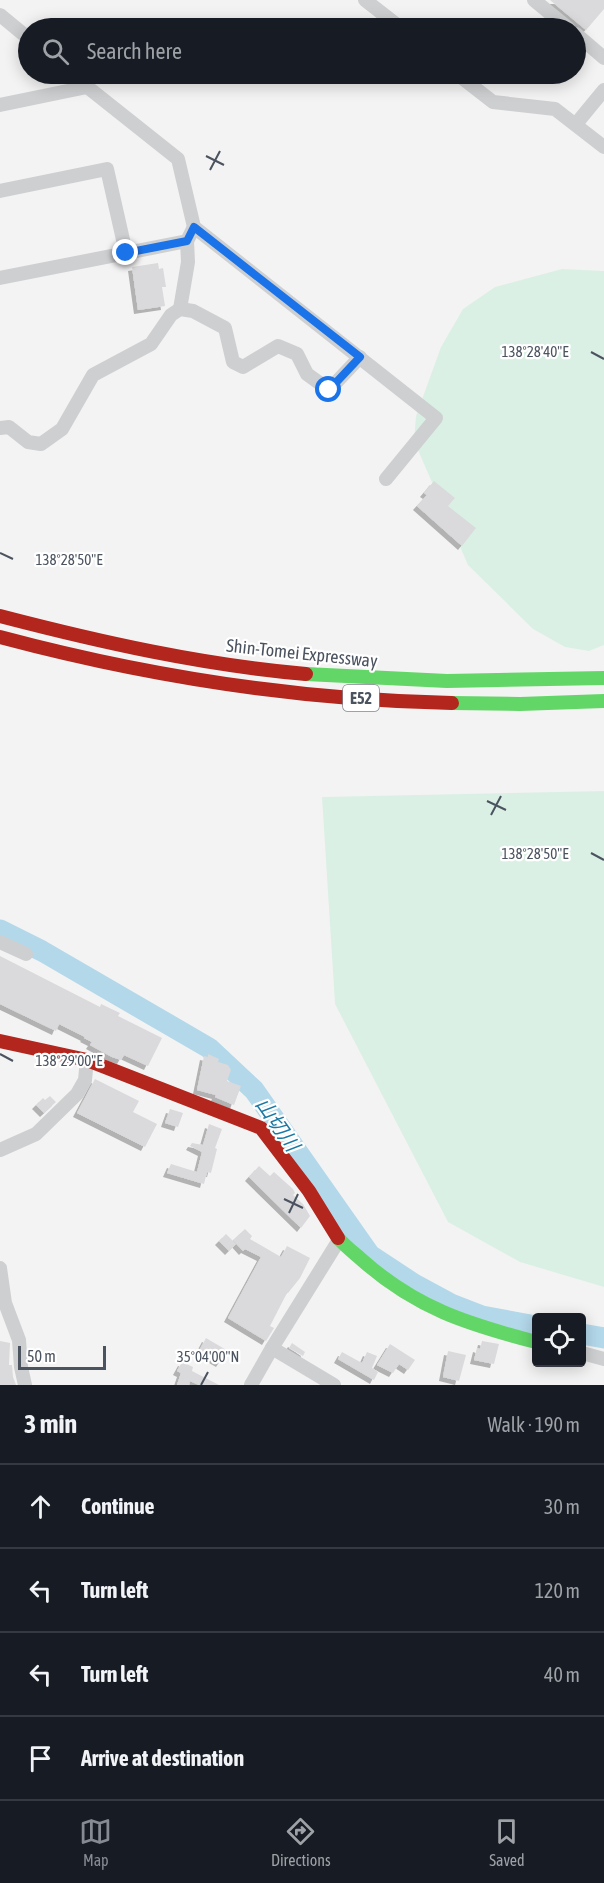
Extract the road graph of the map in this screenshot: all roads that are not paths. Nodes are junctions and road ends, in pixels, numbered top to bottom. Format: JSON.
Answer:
{"nodes":[{"id":1,"x":365,"y":0,"type":"edge"},
{"id":2,"x":534,"y":0,"type":"edge"},
{"id":3,"x":0,"y":15,"type":"edge"},
{"id":4,"x":388,"y":18,"type":"edge"},
{"id":5,"x":556,"y":18,"type":"edge"},
{"id":6,"x":18,"y":30,"type":"edge"},
{"id":7,"x":586,"y":43,"type":"edge"},
{"id":8,"x":604,"y":58,"type":"edge"},
{"id":9,"x":84,"y":84,"type":"edge"},
{"id":10,"x":470,"y":84,"type":"edge"},
{"id":11,"x":87,"y":87,"type":"junction"},
{"id":12,"x":604,"y":90,"type":"edge"},
{"id":13,"x":0,"y":105,"type":"edge"},
{"id":14,"x":576,"y":123,"type":"junction"},
{"id":15,"x":604,"y":147,"type":"edge"},
{"id":16,"x":0,"y":190,"type":"edge"},
{"id":17,"x":194,"y":227,"type":"junction"},
{"id":18,"x":187,"y":241,"type":"junction"},
{"id":19,"x":126,"y":253,"type":"junction"},
{"id":20,"x":0,"y":278,"type":"edge"},
{"id":21,"x":180,"y":309,"type":"junction"},
{"id":22,"x":360,"y":357,"type":"junction"},
{"id":23,"x":0,"y":428,"type":"edge"},
{"id":24,"x":386,"y":479,"type":"dead end"},
{"id":25,"x":0,"y":616,"type":"edge"},
{"id":26,"x":0,"y":637,"type":"edge"},
{"id":27,"x":604,"y":673,"type":"edge"},
{"id":28,"x":604,"y":678,"type":"edge"},
{"id":29,"x":517,"y":681,"type":"junction"},
{"id":30,"x":604,"y":701,"type":"edge"},
{"id":31,"x":558,"y":702,"type":"junction"},
{"id":32,"x":604,"y":715,"type":"edge"},
{"id":33,"x":0,"y":942,"type":"edge"},
{"id":34,"x":26,"y":954,"type":"dead end"},
{"id":35,"x":0,"y":1041,"type":"edge"},
{"id":36,"x":87,"y":1060,"type":"junction"},
{"id":37,"x":0,"y":1150,"type":"edge"},
{"id":38,"x":339,"y":1240,"type":"junction"},
{"id":39,"x":0,"y":1268,"type":"edge"},
{"id":40,"x":532,"y":1341,"type":"edge"},
{"id":41,"x":272,"y":1348,"type":"junction"},
{"id":42,"x":586,"y":1354,"type":"edge"},
{"id":43,"x":604,"y":1359,"type":"edge"},
{"id":44,"x":25,"y":1385,"type":"edge"},
{"id":45,"x":251,"y":1385,"type":"edge"},
{"id":46,"x":334,"y":1385,"type":"edge"}],
"edges":[{"from":1,"to":4,"type":"street"},
{"from":2,"to":5,"type":"street"},
{"from":3,"to":6,"type":"street"},
{"from":7,"to":8,"type":"street"},
{"from":9,"to":11,"type":"street"},
{"from":10,"to":14,"type":"street"},
{"from":11,"to":13,"type":"street"},
{"from":11,"to":17,"type":"street"},
{"from":12,"to":14,"type":"street"},
{"from":14,"to":15,"type":"street"},
{"from":16,"to":19,"type":"street"},
{"from":17,"to":18,"type":"street"},
{"from":17,"to":22,"type":"street"},
{"from":18,"to":19,"type":"street"},
{"from":18,"to":21,"type":"street"},
{"from":19,"to":20,"type":"street"},
{"from":21,"to":22,"type":"street"},
{"from":21,"to":23,"type":"street"},
{"from":22,"to":24,"type":"street"},
{"from":25,"to":29,"type":"main road","name":"Shin-Tomei Expressway","number":"E52"},
{"from":26,"to":31,"type":"main road","name":"Shin-Tomei Expressway","number":"E52"},
{"from":27,"to":29,"type":"main road"},
{"from":28,"to":29,"type":"main road","name":"Shin-Tomei Expressway","number":"E52"},
{"from":30,"to":31,"type":"main road","name":"Shin-Tomei Expressway","number":"E52"},
{"from":31,"to":32,"type":"main road"},
{"from":33,"to":34,"type":"street"},
{"from":35,"to":36,"type":"main road"},
{"from":36,"to":37,"type":"street"},
{"from":36,"to":38,"type":"main road"},
{"from":38,"to":40,"type":"main road"},
{"from":38,"to":41,"type":"street"},
{"from":39,"to":44,"type":"street"},
{"from":41,"to":45,"type":"street"},
{"from":41,"to":46,"type":"street"},
{"from":42,"to":43,"type":"street"}]}
